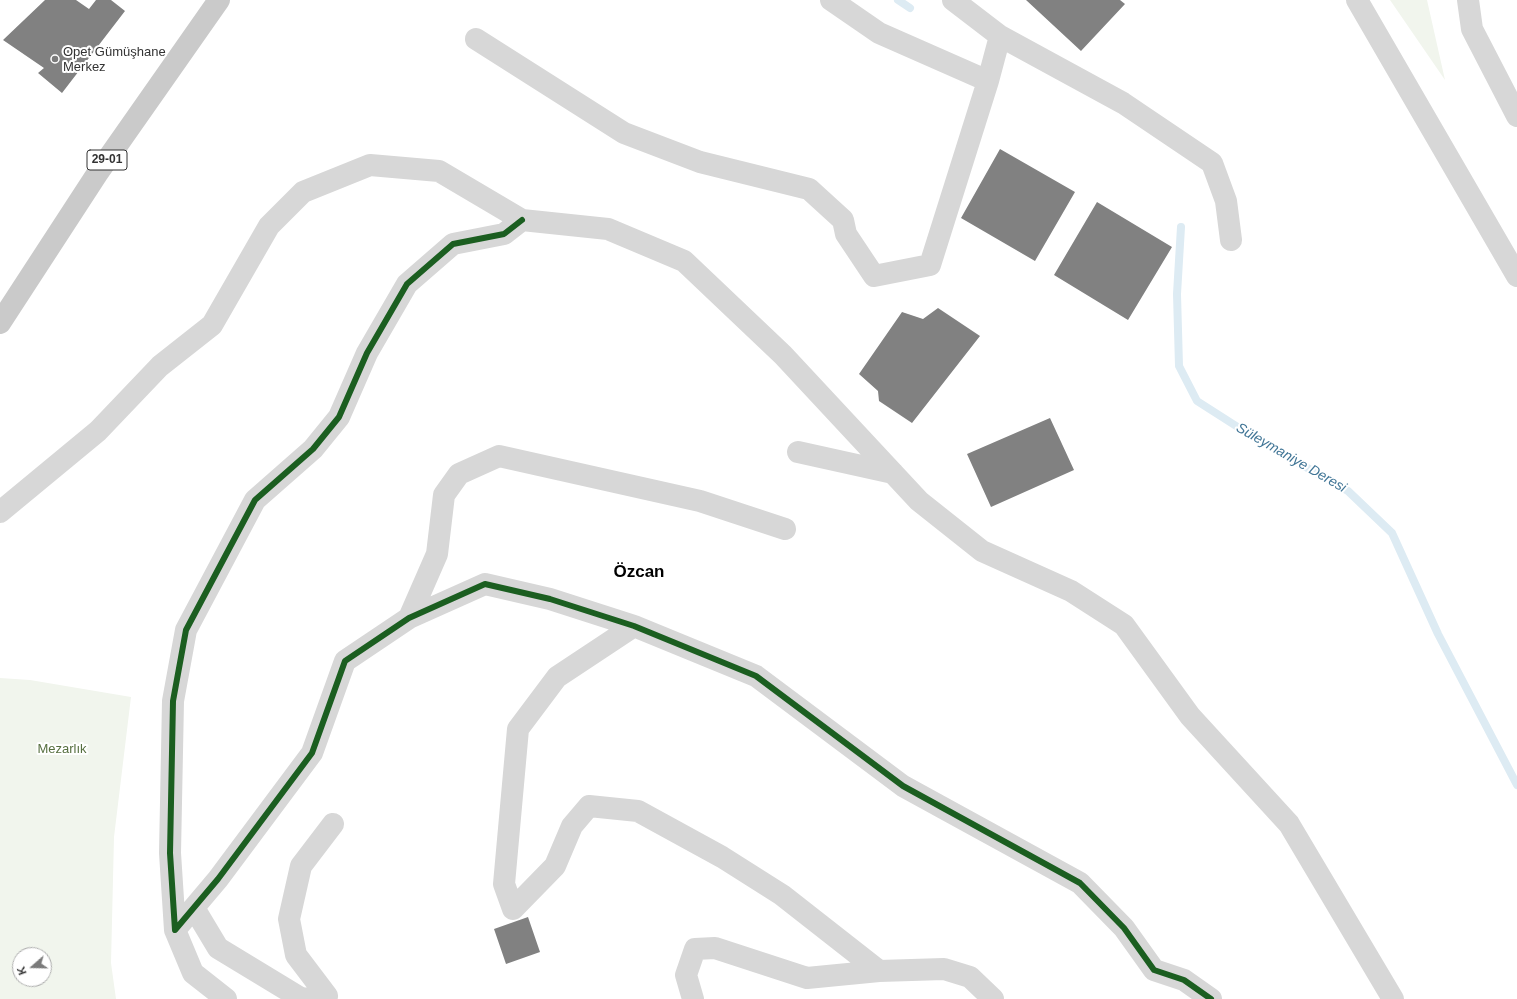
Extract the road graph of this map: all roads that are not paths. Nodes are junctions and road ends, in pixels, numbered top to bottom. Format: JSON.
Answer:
{"nodes":[{"id":1,"x":218,"y":0,"type":"edge"},
{"id":2,"x":831,"y":0,"type":"edge"},
{"id":3,"x":954,"y":0,"type":"edge"},
{"id":4,"x":1357,"y":0,"type":"edge"},
{"id":5,"x":1468,"y":0,"type":"edge"},
{"id":6,"x":1000,"y":36,"type":"junction"},
{"id":7,"x":476,"y":39,"type":"dead end"},
{"id":8,"x":988,"y":81,"type":"junction"},
{"id":9,"x":1517,"y":116,"type":"edge"},
{"id":10,"x":522,"y":220,"type":"junction"},
{"id":11,"x":1231,"y":240,"type":"dead end"},
{"id":12,"x":1517,"y":276,"type":"edge"},
{"id":13,"x":0,"y":323,"type":"edge"},
{"id":14,"x":798,"y":452,"type":"dead end"},
{"id":15,"x":893,"y":473,"type":"junction"},
{"id":16,"x":0,"y":512,"type":"edge"},
{"id":17,"x":784,"y":529,"type":"dead end"},
{"id":18,"x":409,"y":618,"type":"junction"},
{"id":19,"x":634,"y":626,"type":"junction"},
{"id":20,"x":333,"y":824,"type":"dead end"},
{"id":21,"x":194,"y":908,"type":"junction"},
{"id":22,"x":175,"y":930,"type":"junction"},
{"id":23,"x":880,"y":971,"type":"junction"},
{"id":24,"x":226,"y":999,"type":"edge"},
{"id":25,"x":693,"y":999,"type":"edge"},
{"id":26,"x":993,"y":999,"type":"edge"},
{"id":27,"x":1211,"y":999,"type":"edge"},
{"id":28,"x":1393,"y":999,"type":"edge"}],
"edges":[{"from":1,"to":13,"type":"main road","number":"29-01"},
{"from":2,"to":8,"type":"street"},
{"from":3,"to":6,"type":"street"},
{"from":4,"to":12,"type":"street"},
{"from":5,"to":9,"type":"street"},
{"from":6,"to":8,"type":"street"},
{"from":6,"to":11,"type":"street"},
{"from":7,"to":8,"type":"street"},
{"from":10,"to":15,"type":"street"},
{"from":10,"to":16,"type":"street"},
{"from":10,"to":22,"type":"street"},
{"from":14,"to":15,"type":"street"},
{"from":15,"to":28,"type":"street"},
{"from":17,"to":18,"type":"street"},
{"from":18,"to":19,"type":"street"},
{"from":18,"to":21,"type":"street"},
{"from":19,"to":23,"type":"street"},
{"from":19,"to":27,"type":"street"},
{"from":20,"to":21,"type":"street"},
{"from":21,"to":22,"type":"street"},
{"from":22,"to":24,"type":"street"},
{"from":23,"to":25,"type":"street"},
{"from":23,"to":26,"type":"street"}]}
